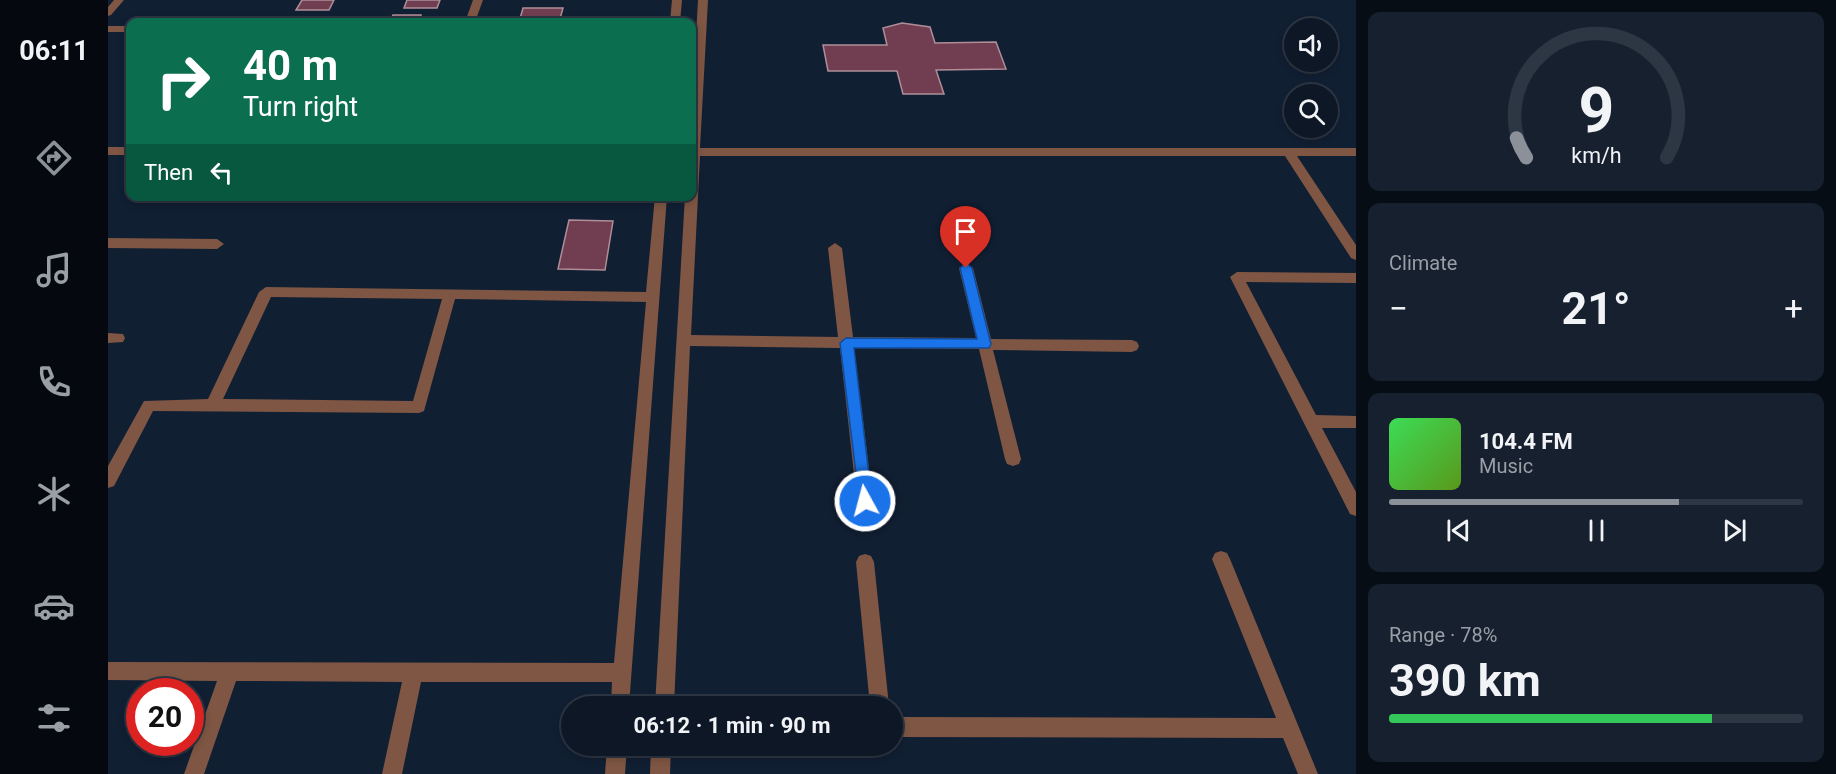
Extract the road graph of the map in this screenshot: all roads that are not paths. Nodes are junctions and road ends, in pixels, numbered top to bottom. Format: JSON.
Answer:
{"nodes":[{"id":1,"x":119,"y":0,"type":"edge"},
{"id":2,"x":478,"y":0,"type":"edge"},
{"id":3,"x":677,"y":0,"type":"edge"},
{"id":4,"x":703,"y":0,"type":"edge"},
{"id":5,"x":108,"y":13,"type":"edge"},
{"id":6,"x":471,"y":18,"type":"edge"},
{"id":7,"x":675,"y":18,"type":"edge"},
{"id":8,"x":108,"y":29,"type":"edge"},
{"id":9,"x":126,"y":29,"type":"edge"},
{"id":10,"x":696,"y":106,"type":"edge"},
{"id":11,"x":126,"y":151,"type":"edge"},
{"id":12,"x":696,"y":152,"type":"edge"},
{"id":13,"x":1289,"y":152,"type":"junction"},
{"id":14,"x":1356,"y":152,"type":"edge"},
{"id":15,"x":109,"y":153,"type":"edge"},
{"id":16,"x":661,"y":201,"type":"edge"},
{"id":17,"x":691,"y":201,"type":"edge"},
{"id":18,"x":108,"y":243,"type":"edge"},
{"id":19,"x":217,"y":244,"type":"dead end"},
{"id":20,"x":835,"y":248,"type":"dead end"},
{"id":21,"x":1356,"y":255,"type":"edge"},
{"id":22,"x":966,"y":268,"type":"dead end"},
{"id":23,"x":1356,"y":278,"type":"edge"},
{"id":24,"x":450,"y":294,"type":"junction"},
{"id":25,"x":653,"y":297,"type":"junction"},
{"id":26,"x":683,"y":340,"type":"junction"},
{"id":27,"x":846,"y":343,"type":"junction"},
{"id":28,"x":984,"y":344,"type":"junction"},
{"id":29,"x":1132,"y":346,"type":"dead end"},
{"id":30,"x":213,"y":405,"type":"junction"},
{"id":31,"x":1311,"y":421,"type":"junction"},
{"id":32,"x":1356,"y":422,"type":"edge"},
{"id":33,"x":114,"y":457,"type":"edge"},
{"id":34,"x":1013,"y":459,"type":"dead end"},
{"id":35,"x":108,"y":481,"type":"edge"},
{"id":36,"x":865,"y":501,"type":"dead end"},
{"id":37,"x":1356,"y":509,"type":"edge"},
{"id":38,"x":1221,"y":559,"type":"dead end"},
{"id":39,"x":865,"y":562,"type":"dead end"},
{"id":40,"x":108,"y":671,"type":"edge"},
{"id":41,"x":230,"y":672,"type":"junction"},
{"id":42,"x":414,"y":672,"type":"junction"},
{"id":43,"x":623,"y":673,"type":"junction"},
{"id":44,"x":621,"y":696,"type":"edge"},
{"id":45,"x":664,"y":696,"type":"edge"},
{"id":46,"x":879,"y":696,"type":"edge"},
{"id":47,"x":903,"y":727,"type":"edge"},
{"id":48,"x":1289,"y":728,"type":"junction"},
{"id":49,"x":616,"y":756,"type":"edge"},
{"id":50,"x":661,"y":756,"type":"edge"},
{"id":51,"x":194,"y":774,"type":"edge"},
{"id":52,"x":392,"y":774,"type":"edge"},
{"id":53,"x":615,"y":774,"type":"edge"},
{"id":54,"x":660,"y":774,"type":"edge"},
{"id":55,"x":1308,"y":774,"type":"edge"}],
"edges":[{"from":1,"to":5,"type":"street"},
{"from":2,"to":6,"type":"street"},
{"from":3,"to":7,"type":"street"},
{"from":4,"to":10,"type":"street"},
{"from":8,"to":9,"type":"street"},
{"from":11,"to":15,"type":"street"},
{"from":12,"to":13,"type":"street"},
{"from":13,"to":14,"type":"street"},
{"from":13,"to":21,"type":"street"},
{"from":16,"to":25,"type":"street"},
{"from":17,"to":26,"type":"street"},
{"from":18,"to":19,"type":"street"},
{"from":20,"to":27,"type":"street"},
{"from":22,"to":28,"type":"street"},
{"from":23,"to":31,"type":"street"},
{"from":24,"to":25,"type":"street"},
{"from":24,"to":30,"type":"street"},
{"from":24,"to":30,"type":"street"},
{"from":25,"to":43,"type":"street"},
{"from":26,"to":27,"type":"street"},
{"from":26,"to":45,"type":"street"},
{"from":27,"to":28,"type":"street"},
{"from":27,"to":36,"type":"street"},
{"from":28,"to":29,"type":"street"},
{"from":28,"to":34,"type":"street"},
{"from":30,"to":33,"type":"street"},
{"from":31,"to":32,"type":"street"},
{"from":31,"to":37,"type":"street"},
{"from":33,"to":35,"type":"street"},
{"from":38,"to":48,"type":"street"},
{"from":39,"to":46,"type":"street"},
{"from":40,"to":41,"type":"street"},
{"from":41,"to":42,"type":"street"},
{"from":41,"to":51,"type":"street"},
{"from":42,"to":43,"type":"street"},
{"from":42,"to":52,"type":"street"},
{"from":43,"to":44,"type":"street"},
{"from":47,"to":48,"type":"street"},
{"from":48,"to":55,"type":"street"},
{"from":49,"to":53,"type":"street"},
{"from":50,"to":54,"type":"street"}]}
